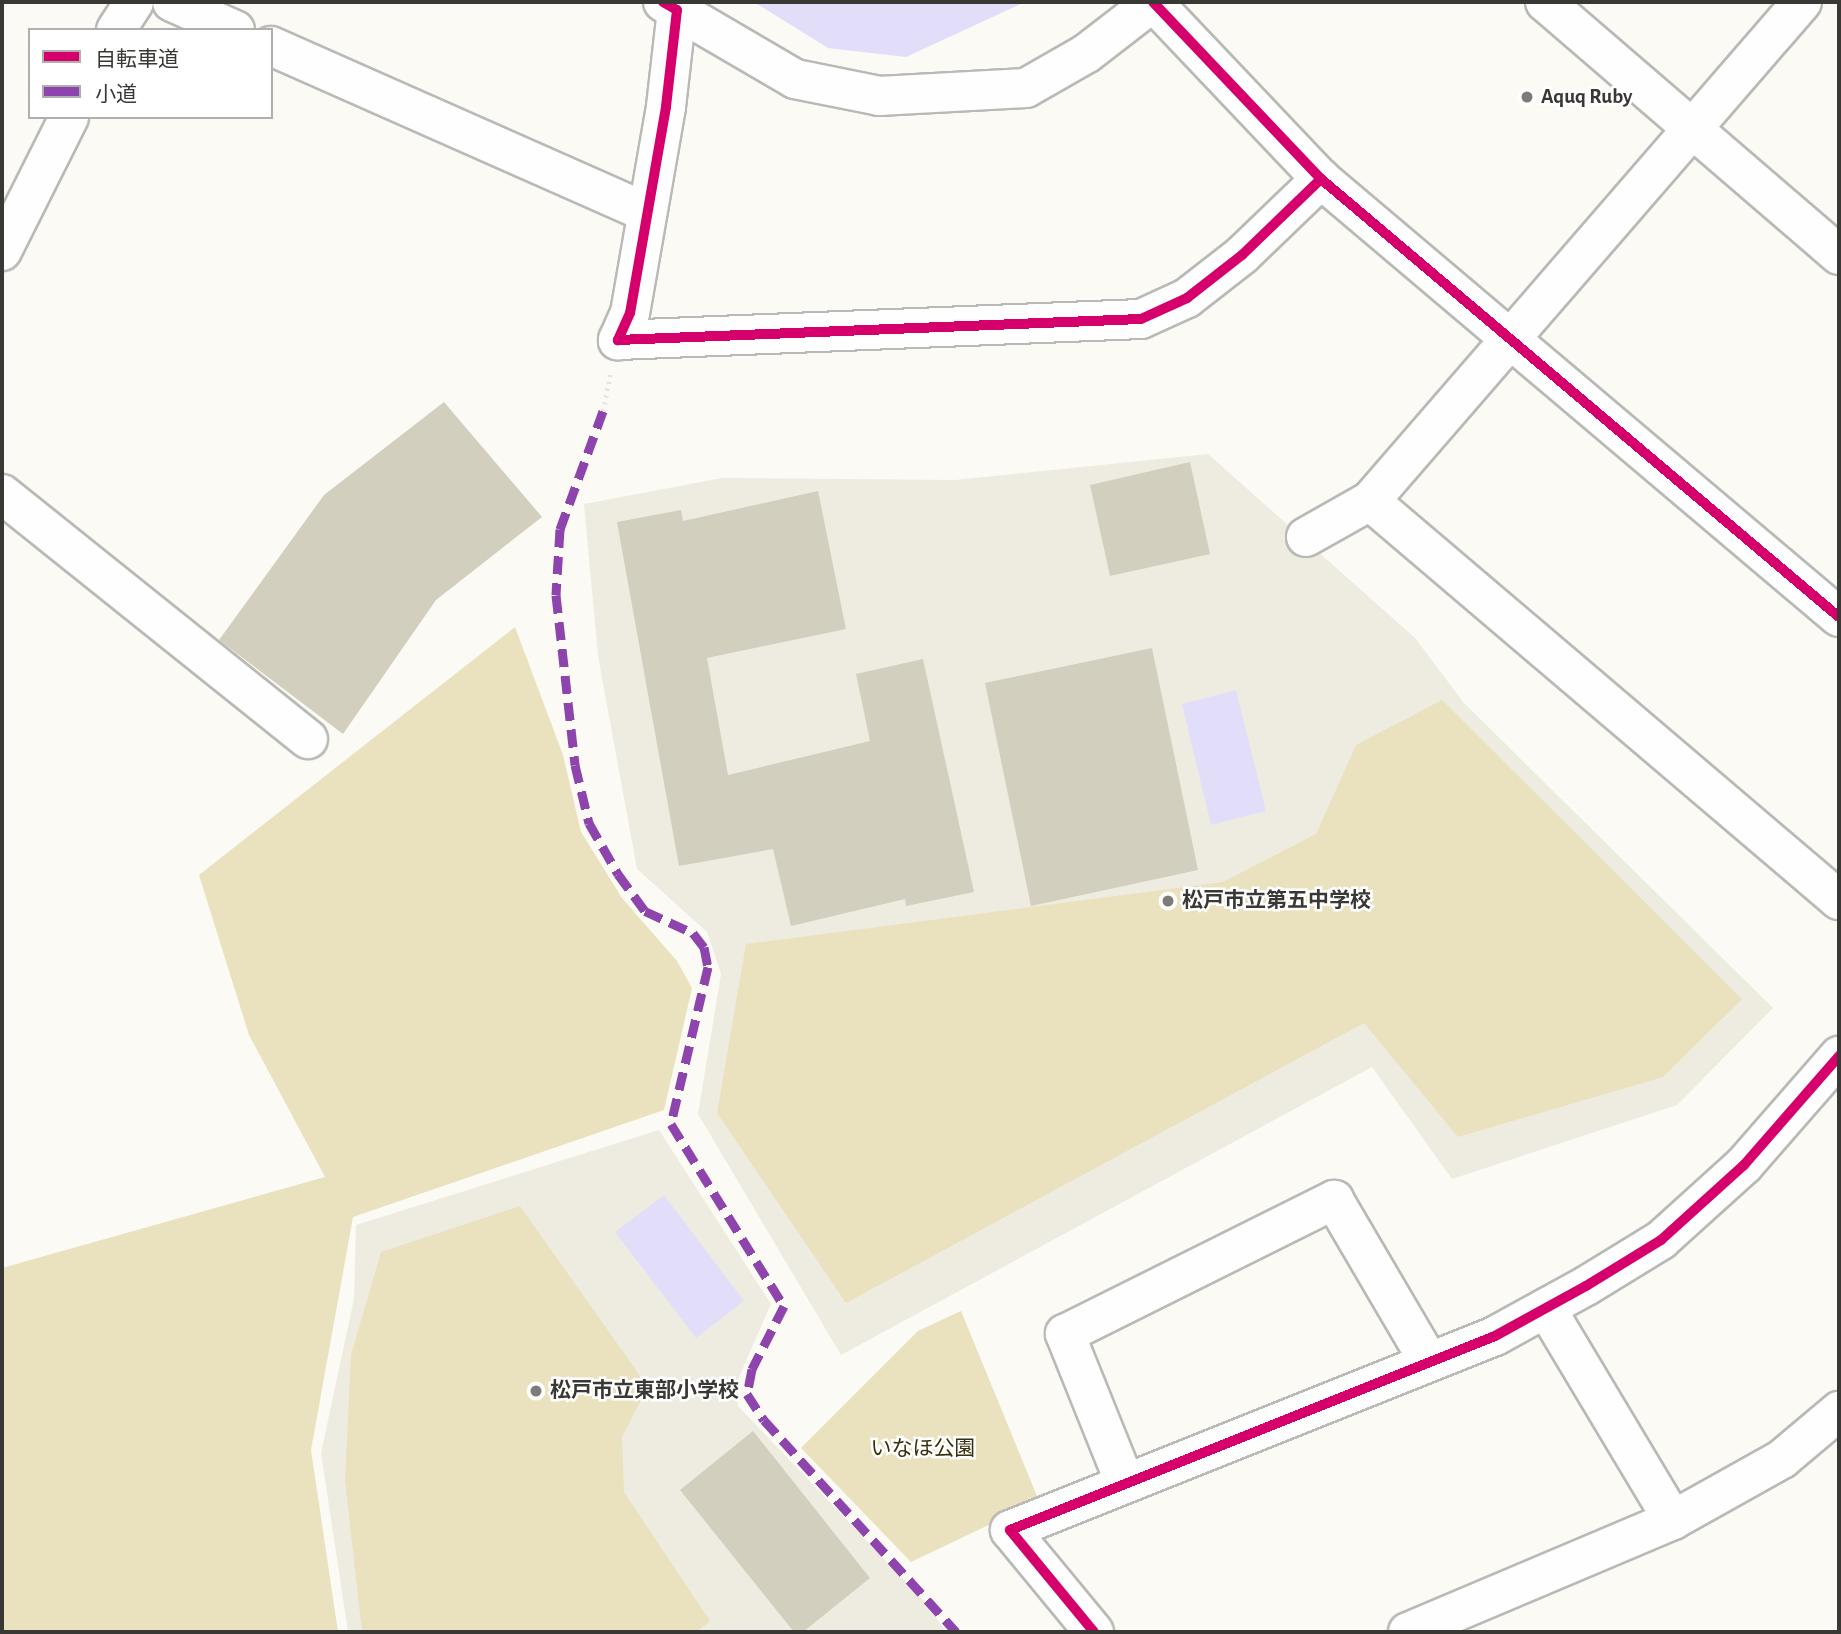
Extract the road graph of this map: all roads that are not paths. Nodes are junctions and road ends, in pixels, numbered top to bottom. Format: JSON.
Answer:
{"nodes":[{"id":1,"x":134,"y":2,"type":"edge"},
{"id":2,"x":172,"y":2,"type":"edge"},
{"id":3,"x":1153,"y":2,"type":"edge"},
{"id":4,"x":1545,"y":2,"type":"edge"},
{"id":5,"x":1802,"y":2,"type":"edge"},
{"id":6,"x":670,"y":6,"type":"edge"},
{"id":7,"x":117,"y":28,"type":"edge"},
{"id":8,"x":230,"y":28,"type":"edge"},
{"id":9,"x":273,"y":47,"type":"edge"},
{"id":10,"x":68,"y":119,"type":"edge"},
{"id":11,"x":1690,"y":128,"type":"junction"},
{"id":12,"x":1321,"y":179,"type":"junction"},
{"id":13,"x":647,"y":213,"type":"junction"},
{"id":14,"x":2,"y":251,"type":"edge"},
{"id":15,"x":1839,"y":255,"type":"edge"},
{"id":16,"x":1509,"y":341,"type":"junction"},
{"id":17,"x":2,"y":494,"type":"edge"},
{"id":18,"x":1370,"y":501,"type":"junction"},
{"id":19,"x":1306,"y":537,"type":"dead end"},
{"id":20,"x":1839,"y":617,"type":"edge"},
{"id":21,"x":308,"y":739,"type":"dead end"},
{"id":22,"x":1839,"y":900,"type":"edge"},
{"id":23,"x":1839,"y":1056,"type":"edge"},
{"id":24,"x":1546,"y":1308,"type":"junction"},
{"id":25,"x":1429,"y":1362,"type":"junction"},
{"id":26,"x":1839,"y":1410,"type":"edge"},
{"id":27,"x":1125,"y":1483,"type":"junction"},
{"id":28,"x":1674,"y":1520,"type":"junction"},
{"id":29,"x":1094,"y":1632,"type":"edge"},
{"id":30,"x":1408,"y":1632,"type":"edge"}],
"edges":[{"from":1,"to":7,"type":"street"},
{"from":2,"to":8,"type":"street"},
{"from":3,"to":6,"type":"street"},
{"from":3,"to":12,"type":"street"},
{"from":4,"to":11,"type":"street"},
{"from":5,"to":11,"type":"street"},
{"from":6,"to":13,"type":"street"},
{"from":9,"to":13,"type":"street"},
{"from":10,"to":14,"type":"street"},
{"from":11,"to":15,"type":"street"},
{"from":11,"to":16,"type":"street"},
{"from":12,"to":13,"type":"street"},
{"from":12,"to":16,"type":"street"},
{"from":16,"to":18,"type":"street"},
{"from":16,"to":20,"type":"street"},
{"from":17,"to":21,"type":"street"},
{"from":18,"to":19,"type":"street"},
{"from":18,"to":22,"type":"street"},
{"from":23,"to":24,"type":"street"},
{"from":24,"to":25,"type":"street"},
{"from":24,"to":28,"type":"street"},
{"from":25,"to":27,"type":"street"},
{"from":25,"to":27,"type":"street"},
{"from":26,"to":28,"type":"street"},
{"from":27,"to":29,"type":"street"},
{"from":28,"to":30,"type":"street"}]}
